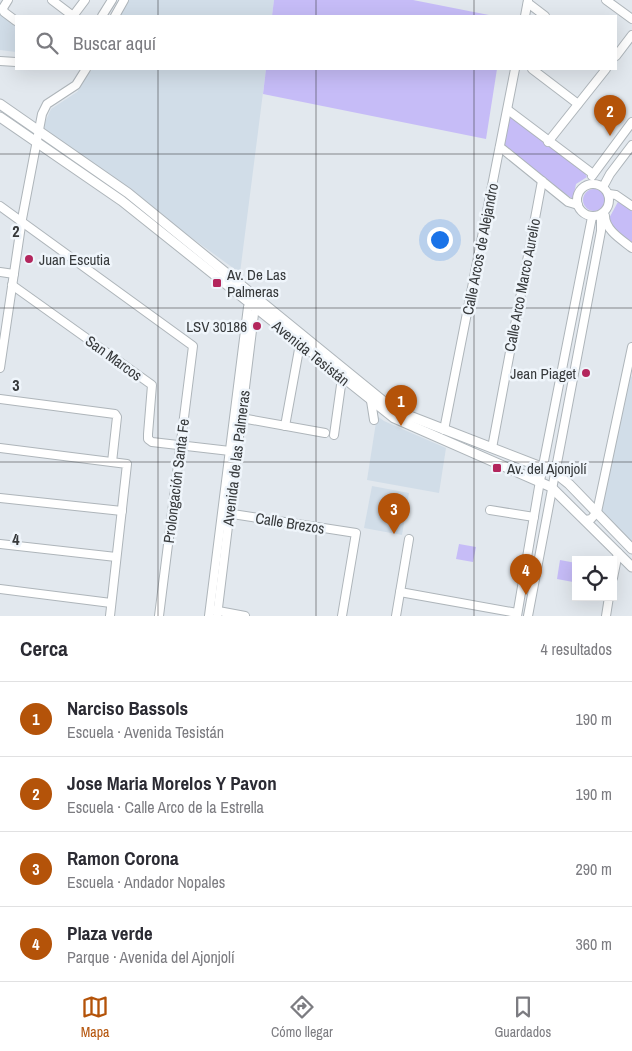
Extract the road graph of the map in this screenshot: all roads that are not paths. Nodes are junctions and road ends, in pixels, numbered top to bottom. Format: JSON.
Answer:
{"nodes":[{"id":1,"x":8,"y":0,"type":"edge"},
{"id":2,"x":52,"y":0,"type":"edge"},
{"id":3,"x":85,"y":0,"type":"edge"},
{"id":4,"x":112,"y":0,"type":"edge"},
{"id":5,"x":124,"y":0,"type":"edge"},
{"id":6,"x":606,"y":0,"type":"edge"},
{"id":7,"x":528,"y":2,"type":"edge"},
{"id":8,"x":72,"y":15,"type":"edge"},
{"id":9,"x":74,"y":15,"type":"edge"},
{"id":10,"x":103,"y":15,"type":"edge"},
{"id":11,"x":116,"y":15,"type":"edge"},
{"id":12,"x":525,"y":15,"type":"edge"},
{"id":13,"x":545,"y":15,"type":"edge"},
{"id":14,"x":632,"y":19,"type":"edge"},
{"id":15,"x":15,"y":21,"type":"edge"},
{"id":16,"x":632,"y":35,"type":"edge"},
{"id":17,"x":617,"y":55,"type":"edge"},
{"id":18,"x":0,"y":61,"type":"edge"},
{"id":19,"x":15,"y":62,"type":"edge"},
{"id":20,"x":84,"y":70,"type":"edge"},
{"id":21,"x":515,"y":70,"type":"edge"},
{"id":22,"x":533,"y":70,"type":"edge"},
{"id":23,"x":605,"y":70,"type":"edge"},
{"id":24,"x":0,"y":104,"type":"edge"},
{"id":25,"x":578,"y":104,"type":"junction"},
{"id":26,"x":508,"y":110,"type":"junction"},
{"id":27,"x":0,"y":117,"type":"edge"},
{"id":28,"x":632,"y":122,"type":"edge"},
{"id":29,"x":39,"y":131,"type":"junction"},
{"id":30,"x":36,"y":142,"type":"junction"},
{"id":31,"x":548,"y":142,"type":"junction"},
{"id":32,"x":632,"y":145,"type":"edge"},
{"id":33,"x":500,"y":147,"type":"junction"},
{"id":34,"x":593,"y":174,"type":"junction"},
{"id":35,"x":542,"y":181,"type":"junction"},
{"id":36,"x":590,"y":184,"type":"junction"},
{"id":37,"x":604,"y":187,"type":"junction"},
{"id":38,"x":609,"y":194,"type":"junction"},
{"id":39,"x":578,"y":205,"type":"junction"},
{"id":40,"x":0,"y":206,"type":"edge"},
{"id":41,"x":632,"y":206,"type":"edge"},
{"id":42,"x":603,"y":213,"type":"junction"},
{"id":43,"x":592,"y":217,"type":"junction"},
{"id":44,"x":22,"y":220,"type":"junction"},
{"id":45,"x":632,"y":248,"type":"edge"},
{"id":46,"x":0,"y":272,"type":"edge"},
{"id":47,"x":14,"y":274,"type":"junction"},
{"id":48,"x":12,"y":285,"type":"junction"},
{"id":49,"x":255,"y":302,"type":"junction"},
{"id":50,"x":4,"y":312,"type":"edge"},
{"id":51,"x":300,"y":344,"type":"junction"},
{"id":52,"x":632,"y":347,"type":"edge"},
{"id":53,"x":1,"y":351,"type":"edge"},
{"id":54,"x":0,"y":368,"type":"edge"},
{"id":55,"x":630,"y":373,"type":"edge"},
{"id":56,"x":342,"y":378,"type":"junction"},
{"id":57,"x":0,"y":399,"type":"edge"},
{"id":58,"x":370,"y":401,"type":"junction"},
{"id":59,"x":237,"y":418,"type":"junction"},
{"id":60,"x":374,"y":420,"type":"dead end"},
{"id":61,"x":285,"y":426,"type":"junction"},
{"id":62,"x":444,"y":430,"type":"junction"},
{"id":63,"x":325,"y":433,"type":"dead end"},
{"id":64,"x":334,"y":435,"type":"dead end"},
{"id":65,"x":180,"y":446,"type":"junction"},
{"id":66,"x":0,"y":448,"type":"edge"},
{"id":67,"x":492,"y":448,"type":"junction"},
{"id":68,"x":230,"y":452,"type":"junction"},
{"id":69,"x":112,"y":462,"type":"junction"},
{"id":70,"x":543,"y":467,"type":"junction"},
{"id":71,"x":554,"y":472,"type":"junction"},
{"id":72,"x":540,"y":481,"type":"junction"},
{"id":73,"x":551,"y":487,"type":"junction"},
{"id":74,"x":0,"y":498,"type":"edge"},
{"id":75,"x":490,"y":510,"type":"dead end"},
{"id":76,"x":122,"y":512,"type":"junction"},
{"id":77,"x":597,"y":512,"type":"junction"},
{"id":78,"x":227,"y":513,"type":"junction"},
{"id":79,"x":534,"y":517,"type":"junction"},
{"id":80,"x":586,"y":520,"type":"junction"},
{"id":81,"x":409,"y":538,"type":"dead end"},
{"id":82,"x":0,"y":544,"type":"edge"},
{"id":83,"x":632,"y":549,"type":"edge"},
{"id":84,"x":618,"y":553,"type":"junction"},
{"id":85,"x":116,"y":557,"type":"junction"},
{"id":86,"x":617,"y":558,"type":"edge"},
{"id":87,"x":632,"y":567,"type":"edge"},
{"id":88,"x":524,"y":574,"type":"junction"},
{"id":89,"x":535,"y":576,"type":"junction"},
{"id":90,"x":0,"y":590,"type":"edge"},
{"id":91,"x":400,"y":592,"type":"junction"},
{"id":92,"x":609,"y":601,"type":"edge"},
{"id":93,"x":111,"y":603,"type":"junction"},
{"id":94,"x":213,"y":613,"type":"edge"},
{"id":95,"x":517,"y":615,"type":"edge"},
{"id":96,"x":110,"y":616,"type":"edge"},
{"id":97,"x":159,"y":616,"type":"edge"},
{"id":98,"x":245,"y":616,"type":"edge"},
{"id":99,"x":342,"y":616,"type":"edge"},
{"id":100,"x":396,"y":616,"type":"edge"},
{"id":101,"x":530,"y":616,"type":"edge"},
{"id":102,"x":606,"y":616,"type":"edge"}],
"edges":[{"from":1,"to":15,"type":"street"},
{"from":2,"to":8,"type":"street"},
{"from":3,"to":9,"type":"street"},
{"from":4,"to":10,"type":"street"},
{"from":5,"to":11,"type":"street"},
{"from":6,"to":14,"type":"street"},
{"from":7,"to":12,"type":"street"},
{"from":7,"to":13,"type":"street"},
{"from":16,"to":17,"type":"street"},
{"from":18,"to":19,"type":"street"},
{"from":20,"to":29,"type":"street"},
{"from":21,"to":26,"type":"street","name":"Calle Arcos de Alejandro"},
{"from":22,"to":25,"type":"street"},
{"from":23,"to":25,"type":"street"},
{"from":24,"to":29,"type":"street","name":"Avenida Tesistán"},
{"from":25,"to":31,"type":"street"},
{"from":26,"to":31,"type":"street"},
{"from":26,"to":33,"type":"street","name":"Calle Arcos de Alejandro"},
{"from":27,"to":30,"type":"street","name":"Avenida Tesistán"},
{"from":28,"to":34,"type":"street"},
{"from":29,"to":30,"type":"street"},
{"from":29,"to":49,"type":"street","name":"Avenida Tesistán"},
{"from":30,"to":44,"type":"street"},
{"from":30,"to":49,"type":"street","name":"Avenida Tesistán"},
{"from":31,"to":34,"type":"street"},
{"from":32,"to":37,"type":"street"},
{"from":33,"to":35,"type":"street"},
{"from":33,"to":62,"type":"street","name":"Calle Arcos de Alejandro"},
{"from":34,"to":36,"type":"street"},
{"from":35,"to":39,"type":"street"},
{"from":35,"to":67,"type":"street","name":"Calle Arco Marco Aurelio"},
{"from":36,"to":37,"type":"street"},
{"from":36,"to":39,"type":"street"},
{"from":37,"to":38,"type":"street"},
{"from":38,"to":41,"type":"street"},
{"from":38,"to":42,"type":"street"},
{"from":39,"to":43,"type":"street"},
{"from":40,"to":44,"type":"street"},
{"from":42,"to":43,"type":"street"},
{"from":42,"to":45,"type":"street"},
{"from":42,"to":71,"type":"street"},
{"from":43,"to":70,"type":"street"},
{"from":44,"to":47,"type":"street"},
{"from":44,"to":65,"type":"street","name":"Prolongación Santa Fe"},
{"from":46,"to":47,"type":"street"},
{"from":47,"to":48,"type":"street"},
{"from":48,"to":50,"type":"street"},
{"from":48,"to":65,"type":"street","name":"San Marcos"},
{"from":49,"to":51,"type":"street","name":"Avenida Tesistán"},
{"from":49,"to":59,"type":"street","name":"Avenida de las Palmeras"},
{"from":49,"to":62,"type":"street","name":"Avenida Tesistán"},
{"from":50,"to":53,"type":"street"},
{"from":51,"to":56,"type":"street","name":"Avenida Tesistán"},
{"from":51,"to":61,"type":"street"},
{"from":52,"to":55,"type":"street"},
{"from":53,"to":54,"type":"street"},
{"from":55,"to":77,"type":"street"},
{"from":56,"to":58,"type":"street","name":"Avenida Tesistán"},
{"from":56,"to":64,"type":"street"},
{"from":57,"to":69,"type":"street"},
{"from":58,"to":60,"type":"street"},
{"from":58,"to":72,"type":"street","name":"Avenida Tesistán"},
{"from":59,"to":61,"type":"street"},
{"from":59,"to":68,"type":"street","name":"Avenida de las Palmeras"},
{"from":59,"to":78,"type":"street","name":"Avenida de las Palmeras"},
{"from":61,"to":63,"type":"street"},
{"from":62,"to":67,"type":"street","name":"Avenida Tesistán"},
{"from":65,"to":68,"type":"street","name":"San Marcos"},
{"from":65,"to":97,"type":"street","name":"Prolongación Santa Fe"},
{"from":66,"to":69,"type":"street"},
{"from":67,"to":70,"type":"street","name":"Avenida Tesistán"},
{"from":68,"to":78,"type":"street","name":"Avenida de las Palmeras"},
{"from":69,"to":76,"type":"street"},
{"from":70,"to":71,"type":"street","name":"Avenida Tesistán"},
{"from":70,"to":72,"type":"street"},
{"from":71,"to":73,"type":"street"},
{"from":71,"to":77,"type":"street","name":"Avenida Tesistán"},
{"from":72,"to":73,"type":"street","name":"Avenida Tesistán"},
{"from":72,"to":79,"type":"street"},
{"from":73,"to":80,"type":"street","name":"Avenida Tesistán"},
{"from":73,"to":89,"type":"street"},
{"from":74,"to":76,"type":"street"},
{"from":75,"to":79,"type":"street"},
{"from":76,"to":85,"type":"street"},
{"from":77,"to":80,"type":"street"},
{"from":77,"to":83,"type":"street","name":"Avenida Tesistán"},
{"from":78,"to":94,"type":"street","name":"Avenida de las Palmeras"},
{"from":78,"to":99,"type":"street","name":"Calle Brezos"},
{"from":79,"to":88,"type":"street"},
{"from":80,"to":84,"type":"street","name":"Avenida Tesistán"},
{"from":81,"to":91,"type":"street"},
{"from":82,"to":85,"type":"street"},
{"from":84,"to":86,"type":"street"},
{"from":84,"to":87,"type":"street","name":"Avenida Tesistán"},
{"from":85,"to":93,"type":"street"},
{"from":88,"to":89,"type":"street"},
{"from":88,"to":95,"type":"street"},
{"from":89,"to":101,"type":"street"},
{"from":90,"to":93,"type":"street"},
{"from":91,"to":95,"type":"street"},
{"from":91,"to":100,"type":"street"},
{"from":92,"to":102,"type":"street"},
{"from":93,"to":96,"type":"street"},
{"from":94,"to":98,"type":"street"}]}
